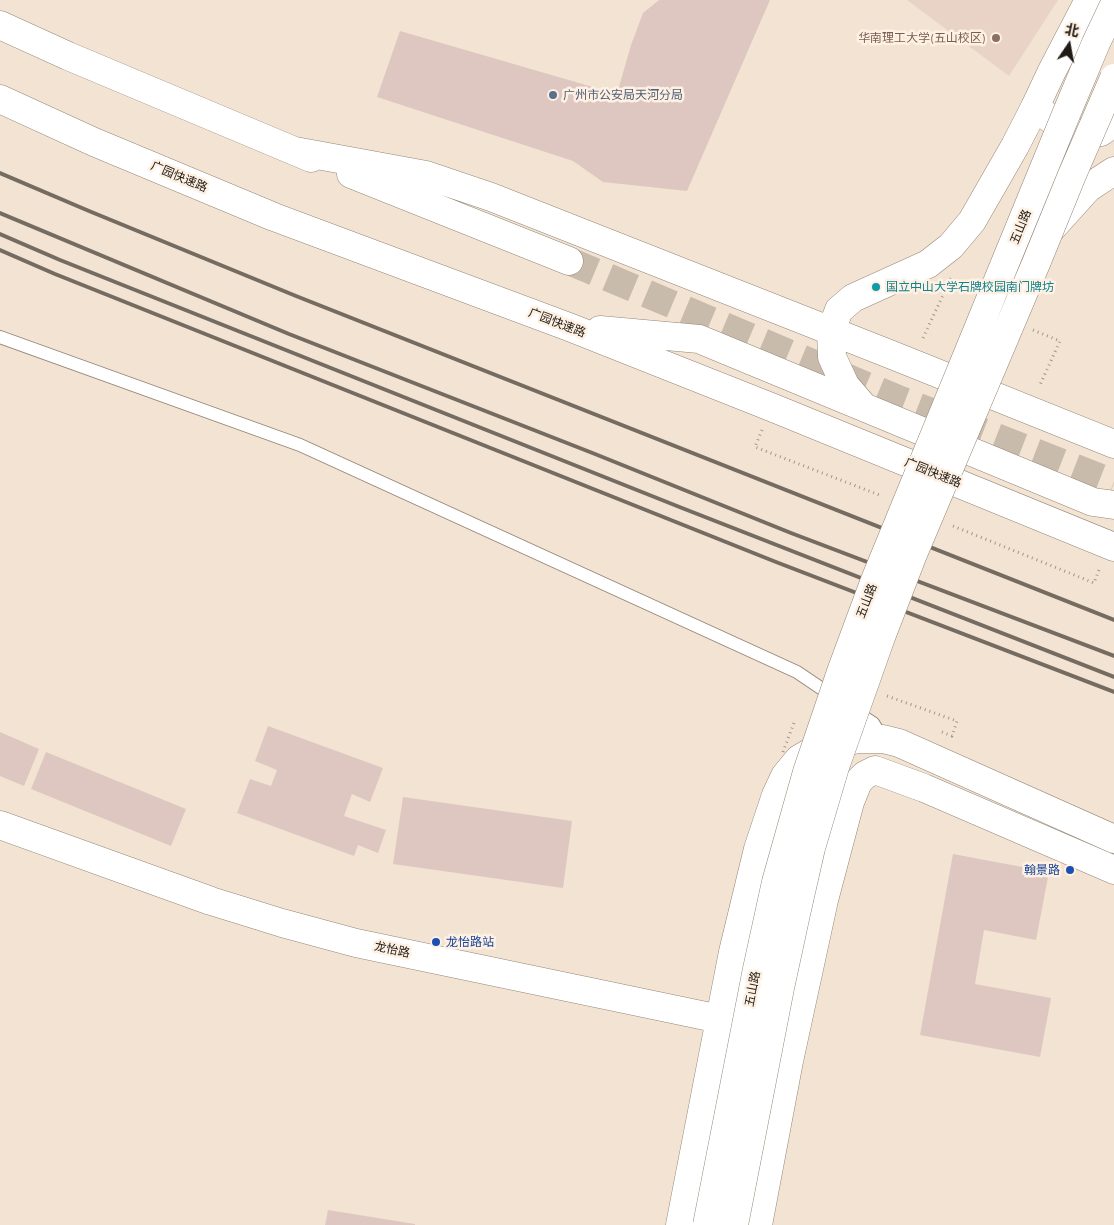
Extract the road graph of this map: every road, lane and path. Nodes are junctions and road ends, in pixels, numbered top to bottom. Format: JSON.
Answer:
{"nodes":[{"id":1,"x":1089,"y":0,"type":"edge"},
{"id":2,"x":1114,"y":5,"type":"edge"},
{"id":3,"x":0,"y":25,"type":"edge"},
{"id":4,"x":1114,"y":78,"type":"edge"},
{"id":5,"x":0,"y":99,"type":"edge"},
{"id":6,"x":1035,"y":107,"type":"junction"},
{"id":7,"x":1114,"y":122,"type":"edge"},
{"id":8,"x":295,"y":151,"type":"junction"},
{"id":9,"x":1114,"y":171,"type":"edge"},
{"id":10,"x":1049,"y":232,"type":"junction"},
{"id":11,"x":568,"y":261,"type":"tunnel mouth"},
{"id":12,"x":972,"y":289,"type":"dead end"},
{"id":13,"x":568,"y":327,"type":"junction"},
{"id":14,"x":831,"y":331,"type":"junction"},
{"id":15,"x":0,"y":337,"type":"edge"},
{"id":16,"x":1030,"y":337,"type":"dead end"},
{"id":17,"x":923,"y":338,"type":"dead end"},
{"id":18,"x":1038,"y":390,"type":"dead end"},
{"id":19,"x":863,"y":406,"type":"junction"},
{"id":20,"x":1114,"y":444,"type":"edge"},
{"id":21,"x":755,"y":447,"type":"dead end"},
{"id":22,"x":885,"y":497,"type":"dead end"},
{"id":23,"x":1107,"y":506,"type":"edge"},
{"id":24,"x":950,"y":524,"type":"dead end"},
{"id":25,"x":1114,"y":547,"type":"edge"},
{"id":26,"x":1094,"y":583,"type":"dead end"},
{"id":27,"x":879,"y":693,"type":"dead end"},
{"id":28,"x":934,"y":729,"type":"dead end"},
{"id":29,"x":883,"y":739,"type":"junction"},
{"id":30,"x":0,"y":825,"type":"edge"},
{"id":31,"x":1114,"y":839,"type":"edge"},
{"id":32,"x":1114,"y":870,"type":"edge"},
{"id":33,"x":720,"y":1018,"type":"junction"},
{"id":34,"x":795,"y":1032,"type":"junction"},
{"id":35,"x":680,"y":1225,"type":"edge"},
{"id":36,"x":707,"y":1225,"type":"edge"},
{"id":37,"x":734,"y":1225,"type":"edge"},
{"id":38,"x":758,"y":1225,"type":"edge"}],
"edges":[{"from":1,"to":6,"type":"main road"},
{"from":2,"to":36,"type":"main road","name":"五山路","bridge":true},
{"from":3,"to":8,"type":"main road"},
{"from":4,"to":10,"type":"main road","name":"五山路","bridge":true},
{"from":5,"to":13,"type":"main road","name":"广园快速路"},
{"from":6,"to":7,"type":"main road"},
{"from":6,"to":14,"type":"main road"},
{"from":8,"to":11,"type":"main road"},
{"from":8,"to":14,"type":"main road"},
{"from":9,"to":10,"type":"main road"},
{"from":10,"to":37,"type":"main road","name":"五山路","bridge":true},
{"from":12,"to":17,"type":"path"},
{"from":13,"to":19,"type":"main road"},
{"from":13,"to":25,"type":"main road","name":"广园快速路"},
{"from":14,"to":19,"type":"main road"},
{"from":14,"to":20,"type":"main road"},
{"from":15,"to":29,"type":"lane"},
{"from":16,"to":18,"type":"path"},
{"from":19,"to":23,"type":"main road"},
{"from":21,"to":22,"type":"path"},
{"from":24,"to":26,"type":"path"},
{"from":27,"to":28,"type":"path"},
{"from":29,"to":31,"type":"main road"},
{"from":29,"to":33,"type":"main road"},
{"from":30,"to":33,"type":"main road","name":"龙怡路"},
{"from":32,"to":34,"type":"main road"},
{"from":33,"to":34,"type":"main road","name":"龙怡路"},
{"from":33,"to":35,"type":"main road"},
{"from":34,"to":38,"type":"main road"}]}
